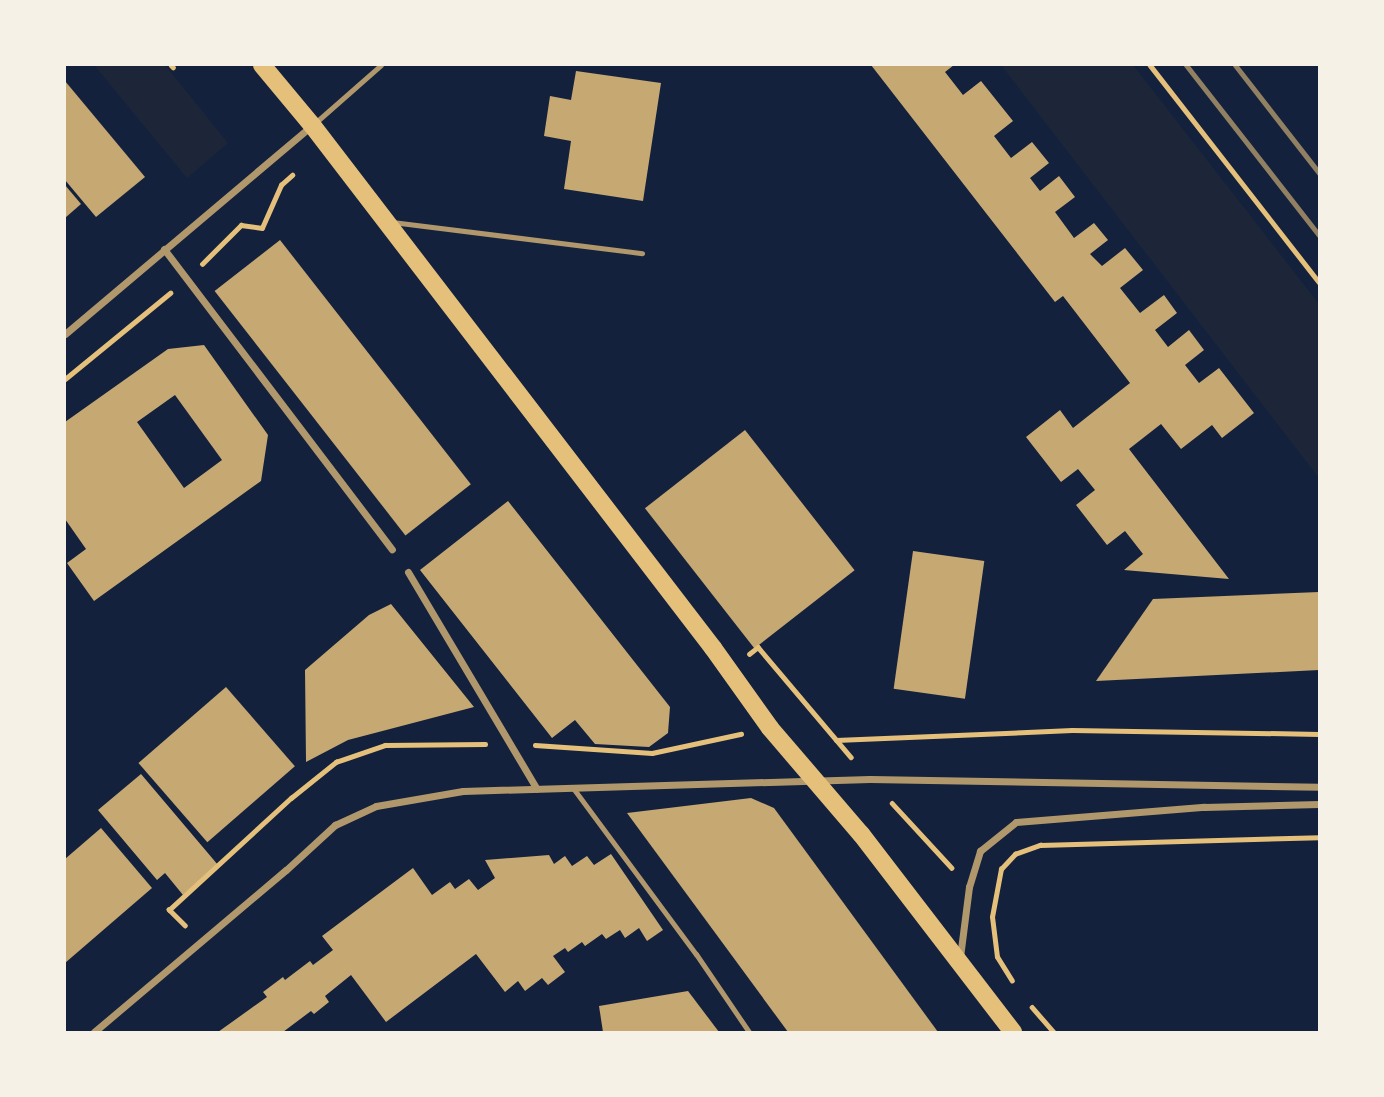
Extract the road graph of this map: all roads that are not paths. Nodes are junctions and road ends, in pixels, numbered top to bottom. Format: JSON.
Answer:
{"nodes":[{"id":1,"x":262,"y":65,"type":"edge"},
{"id":2,"x":381,"y":65,"type":"edge"},
{"id":3,"x":312,"y":125,"type":"junction"},
{"id":4,"x":385,"y":221,"type":"junction"},
{"id":5,"x":164,"y":249,"type":"junction"},
{"id":6,"x":642,"y":253,"type":"dead end"},
{"id":7,"x":65,"y":334,"type":"edge"},
{"id":8,"x":392,"y":550,"type":"dead end"},
{"id":9,"x":408,"y":572,"type":"dead end"},
{"id":10,"x":818,"y":783,"type":"junction"},
{"id":11,"x":1319,"y":787,"type":"edge"},
{"id":12,"x":573,"y":788,"type":"junction"},
{"id":13,"x":537,"y":789,"type":"junction"},
{"id":14,"x":1319,"y":804,"type":"edge"},
{"id":15,"x":959,"y":961,"type":"junction"},
{"id":16,"x":94,"y":1032,"type":"edge"},
{"id":17,"x":748,"y":1032,"type":"edge"},
{"id":18,"x":1013,"y":1032,"type":"edge"}],
"edges":[{"from":1,"to":3,"type":"main road"},
{"from":2,"to":3,"type":"lane"},
{"from":3,"to":4,"type":"main road"},
{"from":3,"to":5,"type":"street"},
{"from":4,"to":6,"type":"lane"},
{"from":4,"to":10,"type":"main road"},
{"from":5,"to":7,"type":"street"},
{"from":5,"to":8,"type":"street"},
{"from":9,"to":13,"type":"street"},
{"from":10,"to":11,"type":"street"},
{"from":10,"to":12,"type":"street"},
{"from":10,"to":15,"type":"main road"},
{"from":12,"to":13,"type":"street"},
{"from":12,"to":17,"type":"lane"},
{"from":13,"to":16,"type":"street"},
{"from":14,"to":15,"type":"street"},
{"from":15,"to":18,"type":"main road"}]}
